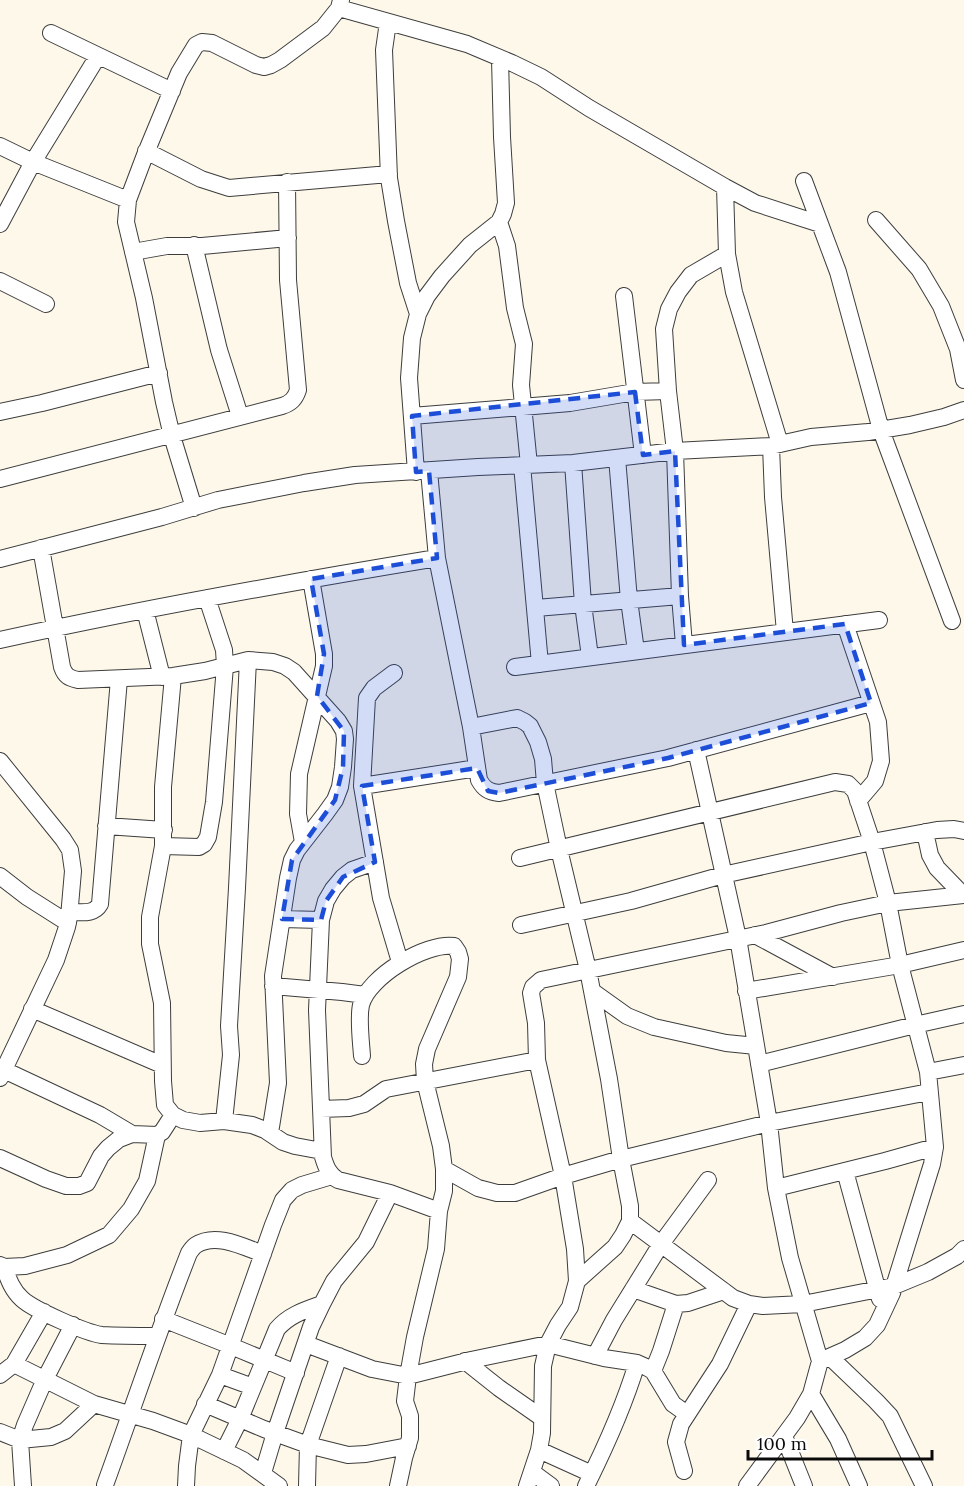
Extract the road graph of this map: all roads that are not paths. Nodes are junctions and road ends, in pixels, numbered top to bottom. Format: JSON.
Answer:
{"nodes":[{"id":1,"x":340,"y":4,"type":"edge"},
{"id":2,"x":388,"y":22,"type":"junction"},
{"id":3,"x":51,"y":33,"type":"dead end"},
{"id":4,"x":98,"y":56,"type":"junction"},
{"id":5,"x":500,"y":59,"type":"junction"},
{"id":6,"x":172,"y":91,"type":"junction"},
{"id":7,"x":0,"y":146,"type":"edge"},
{"id":8,"x":146,"y":151,"type":"junction"},
{"id":9,"x":33,"y":162,"type":"junction"},
{"id":10,"x":389,"y":174,"type":"junction"},
{"id":11,"x":804,"y":181,"type":"dead end"},
{"id":12,"x":287,"y":183,"type":"junction"},
{"id":13,"x":725,"y":187,"type":"junction"},
{"id":14,"x":128,"y":201,"type":"junction"},
{"id":15,"x":876,"y":220,"type":"dead end"},
{"id":16,"x":499,"y":222,"type":"junction"},
{"id":17,"x":0,"y":224,"type":"edge"},
{"id":18,"x":820,"y":224,"type":"junction"},
{"id":19,"x":288,"y":238,"type":"junction"},
{"id":20,"x":194,"y":245,"type":"junction"},
{"id":21,"x":133,"y":252,"type":"junction"},
{"id":22,"x":727,"y":254,"type":"junction"},
{"id":23,"x":0,"y":281,"type":"edge"},
{"id":24,"x":624,"y":296,"type":"dead end"},
{"id":25,"x":46,"y":304,"type":"dead end"},
{"id":26,"x":418,"y":314,"type":"junction"},
{"id":27,"x":159,"y":373,"type":"junction"},
{"id":28,"x":964,"y":380,"type":"edge"},
{"id":29,"x":668,"y":391,"type":"junction"},
{"id":30,"x":636,"y":392,"type":"junction"},
{"id":31,"x":523,"y":408,"type":"junction"},
{"id":32,"x":964,"y":410,"type":"edge"},
{"id":33,"x":0,"y":412,"type":"edge"},
{"id":34,"x":240,"y":416,"type":"junction"},
{"id":35,"x":412,"y":417,"type":"junction"},
{"id":36,"x":881,"y":430,"type":"junction"},
{"id":37,"x":172,"y":436,"type":"junction"},
{"id":38,"x":776,"y":445,"type":"junction"},
{"id":39,"x":675,"y":451,"type":"junction"},
{"id":40,"x":643,"y":455,"type":"junction"},
{"id":41,"x":617,"y":458,"type":"junction"},
{"id":42,"x":573,"y":464,"type":"junction"},
{"id":43,"x":525,"y":465,"type":"junction"},
{"id":44,"x":422,"y":471,"type":"junction"},
{"id":45,"x":0,"y":479,"type":"edge"},
{"id":46,"x":194,"y":508,"type":"junction"},
{"id":47,"x":41,"y":548,"type":"junction"},
{"id":48,"x":437,"y":558,"type":"junction"},
{"id":49,"x":0,"y":559,"type":"edge"},
{"id":50,"x":310,"y":579,"type":"junction"},
{"id":51,"x":680,"y":596,"type":"junction"},
{"id":52,"x":207,"y":598,"type":"junction"},
{"id":53,"x":629,"y":600,"type":"junction"},
{"id":54,"x":583,"y":604,"type":"junction"},
{"id":55,"x":536,"y":608,"type":"junction"},
{"id":56,"x":145,"y":610,"type":"junction"},
{"id":57,"x":879,"y":620,"type":"dead end"},
{"id":58,"x":952,"y":621,"type":"dead end"},
{"id":59,"x":845,"y":624,"type":"junction"},
{"id":60,"x":55,"y":628,"type":"junction"},
{"id":61,"x":785,"y":632,"type":"junction"},
{"id":62,"x":0,"y":640,"type":"edge"},
{"id":63,"x":684,"y":645,"type":"junction"},
{"id":64,"x":636,"y":651,"type":"junction"},
{"id":65,"x":590,"y":657,"type":"junction"},
{"id":66,"x":248,"y":660,"type":"junction"},
{"id":67,"x":540,"y":664,"type":"junction"},
{"id":68,"x":225,"y":666,"type":"junction"},
{"id":69,"x":515,"y":667,"type":"dead end"},
{"id":70,"x":394,"y":673,"type":"dead end"},
{"id":71,"x":167,"y":677,"type":"junction"},
{"id":72,"x":118,"y":679,"type":"junction"},
{"id":73,"x":317,"y":696,"type":"junction"},
{"id":74,"x":871,"y":703,"type":"junction"},
{"id":75,"x":471,"y":727,"type":"junction"},
{"id":76,"x":696,"y":750,"type":"junction"},
{"id":77,"x":0,"y":761,"type":"edge"},
{"id":78,"x":477,"y":768,"type":"junction"},
{"id":79,"x":545,"y":783,"type":"junction"},
{"id":80,"x":362,"y":786,"type":"junction"},
{"id":81,"x":858,"y":801,"type":"junction"},
{"id":82,"x":711,"y":811,"type":"junction"},
{"id":83,"x":106,"y":826,"type":"junction"},
{"id":84,"x":964,"y":831,"type":"edge"},
{"id":85,"x":925,"y":832,"type":"junction"},
{"id":86,"x":163,"y":838,"type":"junction"},
{"id":87,"x":303,"y":842,"type":"junction"},
{"id":88,"x":872,"y":842,"type":"junction"},
{"id":89,"x":559,"y":849,"type":"junction"},
{"id":90,"x":520,"y":858,"type":"dead end"},
{"id":91,"x":375,"y":862,"type":"junction"},
{"id":92,"x":723,"y":875,"type":"junction"},
{"id":93,"x":0,"y":876,"type":"edge"},
{"id":94,"x":963,"y":895,"type":"edge"},
{"id":95,"x":888,"y":903,"type":"junction"},
{"id":96,"x":574,"y":912,"type":"junction"},
{"id":97,"x":69,"y":917,"type":"junction"},
{"id":98,"x":282,"y":919,"type":"junction"},
{"id":99,"x":321,"y":920,"type":"junction"},
{"id":100,"x":521,"y":925,"type":"dead end"},
{"id":101,"x":755,"y":935,"type":"junction"},
{"id":102,"x":738,"y":938,"type":"junction"},
{"id":103,"x":964,"y":950,"type":"edge"},
{"id":104,"x":400,"y":962,"type":"junction"},
{"id":105,"x":900,"y":965,"type":"junction"},
{"id":106,"x":588,"y":970,"type":"junction"},
{"id":107,"x":833,"y":977,"type":"junction"},
{"id":108,"x":273,"y":986,"type":"junction"},
{"id":109,"x":319,"y":990,"type":"junction"},
{"id":110,"x":592,"y":991,"type":"junction"},
{"id":111,"x":746,"y":991,"type":"junction"},
{"id":112,"x":365,"y":995,"type":"junction"},
{"id":113,"x":32,"y":1009,"type":"junction"},
{"id":114,"x":964,"y":1014,"type":"edge"},
{"id":115,"x":915,"y":1025,"type":"junction"},
{"id":116,"x":756,"y":1046,"type":"junction"},
{"id":117,"x":362,"y":1056,"type":"dead end"},
{"id":118,"x":537,"y":1060,"type":"junction"},
{"id":119,"x":759,"y":1064,"type":"junction"},
{"id":120,"x":162,"y":1065,"type":"junction"},
{"id":121,"x":964,"y":1065,"type":"edge"},
{"id":122,"x":928,"y":1072,"type":"junction"},
{"id":123,"x":2,"y":1074,"type":"edge"},
{"id":124,"x":425,"y":1081,"type":"junction"},
{"id":125,"x":929,"y":1092,"type":"junction"},
{"id":126,"x":321,"y":1109,"type":"junction"},
{"id":127,"x":173,"y":1115,"type":"junction"},
{"id":128,"x":224,"y":1121,"type":"junction"},
{"id":129,"x":769,"y":1123,"type":"junction"},
{"id":130,"x":270,"y":1133,"type":"junction"},
{"id":131,"x":132,"y":1134,"type":"junction"},
{"id":132,"x":157,"y":1135,"type":"junction"},
{"id":133,"x":935,"y":1147,"type":"junction"},
{"id":134,"x":322,"y":1151,"type":"junction"},
{"id":135,"x":0,"y":1158,"type":"edge"},
{"id":136,"x":621,"y":1159,"type":"junction"},
{"id":137,"x":444,"y":1169,"type":"junction"},
{"id":138,"x":844,"y":1171,"type":"junction"},
{"id":139,"x":332,"y":1176,"type":"junction"},
{"id":140,"x":563,"y":1176,"type":"junction"},
{"id":141,"x":708,"y":1180,"type":"dead end"},
{"id":142,"x":776,"y":1188,"type":"junction"},
{"id":143,"x":390,"y":1193,"type":"junction"},
{"id":144,"x":439,"y":1211,"type":"junction"},
{"id":145,"x":630,"y":1221,"type":"junction"},
{"id":146,"x":661,"y":1244,"type":"junction"},
{"id":147,"x":964,"y":1249,"type":"edge"},
{"id":148,"x":263,"y":1254,"type":"junction"},
{"id":149,"x":2,"y":1266,"type":"edge"},
{"id":150,"x":577,"y":1281,"type":"junction"},
{"id":151,"x":886,"y":1288,"type":"junction"},
{"id":152,"x":633,"y":1289,"type":"junction"},
{"id":153,"x":724,"y":1291,"type":"junction"},
{"id":154,"x":322,"y":1304,"type":"junction"},
{"id":155,"x":676,"y":1304,"type":"junction"},
{"id":156,"x":749,"y":1304,"type":"junction"},
{"id":157,"x":803,"y":1304,"type":"junction"},
{"id":158,"x":44,"y":1312,"type":"junction"},
{"id":159,"x":163,"y":1319,"type":"junction"},
{"id":160,"x":73,"y":1326,"type":"junction"},
{"id":161,"x":158,"y":1336,"type":"junction"},
{"id":162,"x":306,"y":1344,"type":"junction"},
{"id":163,"x":548,"y":1344,"type":"junction"},
{"id":164,"x":231,"y":1346,"type":"junction"},
{"id":165,"x":339,"y":1356,"type":"junction"},
{"id":166,"x":596,"y":1356,"type":"junction"},
{"id":167,"x":825,"y":1359,"type":"junction"},
{"id":168,"x":263,"y":1361,"type":"junction"},
{"id":169,"x":465,"y":1361,"type":"junction"},
{"id":170,"x":637,"y":1363,"type":"junction"},
{"id":171,"x":14,"y":1364,"type":"junction"},
{"id":172,"x":653,"y":1371,"type":"junction"},
{"id":173,"x":296,"y":1373,"type":"junction"},
{"id":174,"x":0,"y":1375,"type":"edge"},
{"id":175,"x":220,"y":1375,"type":"junction"},
{"id":176,"x":408,"y":1376,"type":"junction"},
{"id":177,"x":45,"y":1379,"type":"junction"},
{"id":178,"x":253,"y":1387,"type":"junction"},
{"id":179,"x":811,"y":1394,"type":"junction"},
{"id":180,"x":94,"y":1404,"type":"junction"},
{"id":181,"x":205,"y":1404,"type":"junction"},
{"id":182,"x":687,"y":1414,"type":"junction"},
{"id":183,"x":131,"y":1415,"type":"junction"},
{"id":184,"x":542,"y":1418,"type":"junction"},
{"id":185,"x":240,"y":1419,"type":"junction"},
{"id":186,"x":0,"y":1432,"type":"edge"},
{"id":187,"x":275,"y":1433,"type":"junction"},
{"id":188,"x":190,"y":1435,"type":"junction"},
{"id":189,"x":784,"y":1436,"type":"junction"},
{"id":190,"x":20,"y":1440,"type":"junction"},
{"id":191,"x":308,"y":1445,"type":"junction"},
{"id":192,"x":408,"y":1446,"type":"junction"},
{"id":193,"x":539,"y":1450,"type":"junction"},
{"id":194,"x":224,"y":1451,"type":"junction"},
{"id":195,"x":684,"y":1471,"type":"dead end"},
{"id":196,"x":263,"y":1473,"type":"junction"},
{"id":197,"x":530,"y":1479,"type":"edge"},
{"id":198,"x":589,"y":1480,"type":"edge"},
{"id":199,"x":105,"y":1485,"type":"edge"},
{"id":200,"x":22,"y":1486,"type":"edge"},
{"id":201,"x":186,"y":1486,"type":"edge"},
{"id":202,"x":279,"y":1486,"type":"edge"},
{"id":203,"x":307,"y":1486,"type":"edge"},
{"id":204,"x":398,"y":1486,"type":"edge"},
{"id":205,"x":551,"y":1486,"type":"edge"},
{"id":206,"x":747,"y":1486,"type":"edge"},
{"id":207,"x":804,"y":1486,"type":"edge"},
{"id":208,"x":859,"y":1486,"type":"edge"},
{"id":209,"x":924,"y":1486,"type":"edge"}],
"edges":[{"from":1,"to":2,"type":"street"},
{"from":1,"to":6,"type":"street"},
{"from":2,"to":5,"type":"street"},
{"from":2,"to":10,"type":"street"},
{"from":3,"to":4,"type":"street"},
{"from":4,"to":6,"type":"street"},
{"from":4,"to":9,"type":"street"},
{"from":5,"to":13,"type":"street"},
{"from":5,"to":16,"type":"street"},
{"from":6,"to":8,"type":"street"},
{"from":7,"to":9,"type":"street"},
{"from":8,"to":12,"type":"street"},
{"from":8,"to":14,"type":"street"},
{"from":9,"to":14,"type":"street"},
{"from":9,"to":17,"type":"street"},
{"from":10,"to":12,"type":"street"},
{"from":10,"to":26,"type":"street"},
{"from":11,"to":18,"type":"street"},
{"from":12,"to":19,"type":"street"},
{"from":13,"to":18,"type":"street"},
{"from":13,"to":22,"type":"street"},
{"from":14,"to":21,"type":"street"},
{"from":15,"to":28,"type":"street"},
{"from":16,"to":26,"type":"street"},
{"from":16,"to":31,"type":"street"},
{"from":18,"to":36,"type":"street"},
{"from":19,"to":20,"type":"street"},
{"from":19,"to":34,"type":"street"},
{"from":20,"to":21,"type":"street"},
{"from":20,"to":34,"type":"street"},
{"from":21,"to":27,"type":"street"},
{"from":22,"to":29,"type":"street"},
{"from":22,"to":38,"type":"street"},
{"from":23,"to":25,"type":"street"},
{"from":24,"to":30,"type":"street"},
{"from":26,"to":35,"type":"street"},
{"from":27,"to":33,"type":"street"},
{"from":27,"to":37,"type":"street"},
{"from":29,"to":30,"type":"street"},
{"from":29,"to":39,"type":"street"},
{"from":30,"to":31,"type":"street"},
{"from":30,"to":40,"type":"street"},
{"from":31,"to":35,"type":"street"},
{"from":31,"to":43,"type":"street"},
{"from":32,"to":36,"type":"street"},
{"from":34,"to":37,"type":"street"},
{"from":35,"to":44,"type":"street"},
{"from":36,"to":38,"type":"street"},
{"from":36,"to":58,"type":"street"},
{"from":37,"to":45,"type":"street"},
{"from":37,"to":46,"type":"street"},
{"from":38,"to":39,"type":"street"},
{"from":38,"to":61,"type":"street"},
{"from":39,"to":40,"type":"street"},
{"from":39,"to":51,"type":"street"},
{"from":40,"to":41,"type":"street"},
{"from":41,"to":42,"type":"street"},
{"from":41,"to":53,"type":"street"},
{"from":42,"to":43,"type":"street"},
{"from":42,"to":54,"type":"street"},
{"from":43,"to":44,"type":"street"},
{"from":43,"to":55,"type":"street"},
{"from":44,"to":46,"type":"street"},
{"from":44,"to":48,"type":"street"},
{"from":46,"to":47,"type":"street"},
{"from":47,"to":49,"type":"street"},
{"from":47,"to":60,"type":"street"},
{"from":48,"to":50,"type":"street"},
{"from":48,"to":75,"type":"street"},
{"from":50,"to":52,"type":"street"},
{"from":50,"to":73,"type":"street"},
{"from":51,"to":53,"type":"street"},
{"from":51,"to":63,"type":"street"},
{"from":52,"to":56,"type":"street"},
{"from":52,"to":68,"type":"street"},
{"from":53,"to":54,"type":"street"},
{"from":53,"to":64,"type":"street"},
{"from":54,"to":55,"type":"street"},
{"from":54,"to":65,"type":"street"},
{"from":55,"to":67,"type":"street"},
{"from":56,"to":60,"type":"street"},
{"from":56,"to":71,"type":"street"},
{"from":57,"to":59,"type":"street"},
{"from":59,"to":61,"type":"street"},
{"from":59,"to":74,"type":"street"},
{"from":60,"to":62,"type":"street"},
{"from":60,"to":72,"type":"street"},
{"from":61,"to":63,"type":"street"},
{"from":63,"to":64,"type":"street"},
{"from":64,"to":65,"type":"street"},
{"from":65,"to":67,"type":"street"},
{"from":66,"to":68,"type":"street"},
{"from":66,"to":73,"type":"street"},
{"from":66,"to":128,"type":"street"},
{"from":67,"to":69,"type":"street"},
{"from":68,"to":71,"type":"street"},
{"from":68,"to":86,"type":"street"},
{"from":70,"to":80,"type":"street"},
{"from":71,"to":72,"type":"street"},
{"from":71,"to":86,"type":"street"},
{"from":72,"to":83,"type":"street"},
{"from":73,"to":87,"type":"street"},
{"from":73,"to":87,"type":"street"},
{"from":74,"to":76,"type":"street"},
{"from":74,"to":81,"type":"street"},
{"from":75,"to":78,"type":"street"},
{"from":75,"to":79,"type":"street"},
{"from":76,"to":79,"type":"street"},
{"from":76,"to":82,"type":"street"},
{"from":77,"to":97,"type":"street"},
{"from":78,"to":79,"type":"street"},
{"from":78,"to":80,"type":"street"},
{"from":79,"to":89,"type":"street"},
{"from":80,"to":91,"type":"street"},
{"from":81,"to":82,"type":"street"},
{"from":81,"to":88,"type":"street"},
{"from":82,"to":89,"type":"street"},
{"from":82,"to":92,"type":"street"},
{"from":83,"to":86,"type":"street"},
{"from":83,"to":97,"type":"street"},
{"from":84,"to":85,"type":"street"},
{"from":85,"to":88,"type":"street"},
{"from":85,"to":94,"type":"street"},
{"from":86,"to":120,"type":"street"},
{"from":87,"to":98,"type":"street"},
{"from":88,"to":92,"type":"street"},
{"from":88,"to":95,"type":"street"},
{"from":89,"to":90,"type":"street"},
{"from":89,"to":96,"type":"street"},
{"from":91,"to":99,"type":"street"},
{"from":91,"to":104,"type":"street"},
{"from":92,"to":96,"type":"street"},
{"from":92,"to":102,"type":"street"},
{"from":93,"to":97,"type":"street"},
{"from":94,"to":95,"type":"street"},
{"from":95,"to":101,"type":"street"},
{"from":95,"to":105,"type":"street"},
{"from":96,"to":100,"type":"street"},
{"from":96,"to":106,"type":"street"},
{"from":97,"to":113,"type":"street"},
{"from":98,"to":99,"type":"street"},
{"from":98,"to":108,"type":"street"},
{"from":99,"to":109,"type":"street"},
{"from":101,"to":102,"type":"street"},
{"from":101,"to":107,"type":"street"},
{"from":102,"to":106,"type":"street"},
{"from":102,"to":111,"type":"street"},
{"from":103,"to":105,"type":"street"},
{"from":104,"to":112,"type":"street"},
{"from":104,"to":124,"type":"street"},
{"from":105,"to":107,"type":"street"},
{"from":105,"to":115,"type":"street"},
{"from":106,"to":110,"type":"street"},
{"from":106,"to":118,"type":"street"},
{"from":107,"to":111,"type":"street"},
{"from":108,"to":109,"type":"street"},
{"from":108,"to":130,"type":"street"},
{"from":109,"to":112,"type":"street"},
{"from":109,"to":126,"type":"street"},
{"from":110,"to":116,"type":"street"},
{"from":110,"to":136,"type":"street"},
{"from":111,"to":116,"type":"street"},
{"from":112,"to":117,"type":"street"},
{"from":113,"to":120,"type":"street"},
{"from":113,"to":123,"type":"street"},
{"from":114,"to":115,"type":"street"},
{"from":115,"to":119,"type":"street"},
{"from":115,"to":122,"type":"street"},
{"from":116,"to":119,"type":"street"},
{"from":118,"to":124,"type":"street"},
{"from":118,"to":140,"type":"street"},
{"from":119,"to":129,"type":"street"},
{"from":120,"to":127,"type":"street"},
{"from":121,"to":122,"type":"street"},
{"from":122,"to":125,"type":"street"},
{"from":123,"to":131,"type":"street"},
{"from":124,"to":126,"type":"street"},
{"from":124,"to":137,"type":"street"},
{"from":125,"to":129,"type":"street"},
{"from":125,"to":133,"type":"street"},
{"from":126,"to":134,"type":"street"},
{"from":127,"to":128,"type":"street"},
{"from":127,"to":132,"type":"street"},
{"from":128,"to":130,"type":"street"},
{"from":129,"to":136,"type":"street"},
{"from":129,"to":142,"type":"street"},
{"from":130,"to":134,"type":"street"},
{"from":131,"to":132,"type":"street"},
{"from":131,"to":135,"type":"street"},
{"from":132,"to":149,"type":"street"},
{"from":133,"to":138,"type":"street"},
{"from":133,"to":151,"type":"street"},
{"from":134,"to":139,"type":"street"},
{"from":136,"to":140,"type":"street"},
{"from":136,"to":145,"type":"street"},
{"from":137,"to":140,"type":"street"},
{"from":137,"to":144,"type":"street"},
{"from":138,"to":142,"type":"street"},
{"from":138,"to":151,"type":"street"},
{"from":139,"to":143,"type":"street"},
{"from":139,"to":148,"type":"street"},
{"from":140,"to":150,"type":"street"},
{"from":141,"to":146,"type":"street"},
{"from":142,"to":157,"type":"street"},
{"from":143,"to":144,"type":"street"},
{"from":143,"to":154,"type":"street"},
{"from":144,"to":176,"type":"street"},
{"from":145,"to":146,"type":"street"},
{"from":145,"to":150,"type":"street"},
{"from":146,"to":152,"type":"street"},
{"from":146,"to":153,"type":"street"},
{"from":147,"to":151,"type":"street"},
{"from":148,"to":159,"type":"street"},
{"from":148,"to":164,"type":"street"},
{"from":149,"to":158,"type":"street"},
{"from":150,"to":163,"type":"street"},
{"from":151,"to":157,"type":"street"},
{"from":151,"to":167,"type":"street"},
{"from":152,"to":155,"type":"street"},
{"from":152,"to":166,"type":"street"},
{"from":153,"to":155,"type":"street"},
{"from":153,"to":156,"type":"street"},
{"from":154,"to":162,"type":"street"},
{"from":154,"to":168,"type":"street"},
{"from":155,"to":172,"type":"street"},
{"from":156,"to":157,"type":"street"},
{"from":156,"to":182,"type":"street"},
{"from":157,"to":167,"type":"street"},
{"from":158,"to":160,"type":"street"},
{"from":158,"to":171,"type":"street"},
{"from":159,"to":161,"type":"street"},
{"from":159,"to":164,"type":"street"},
{"from":160,"to":161,"type":"street"},
{"from":160,"to":177,"type":"street"},
{"from":161,"to":183,"type":"street"},
{"from":162,"to":165,"type":"street"},
{"from":162,"to":173,"type":"street"},
{"from":163,"to":166,"type":"street"},
{"from":163,"to":169,"type":"street"},
{"from":163,"to":184,"type":"street"},
{"from":164,"to":168,"type":"street"},
{"from":164,"to":175,"type":"street"},
{"from":165,"to":176,"type":"street"},
{"from":165,"to":191,"type":"street"},
{"from":166,"to":170,"type":"street"},
{"from":167,"to":179,"type":"street"},
{"from":167,"to":209,"type":"street"},
{"from":168,"to":173,"type":"street"},
{"from":168,"to":178,"type":"street"},
{"from":169,"to":176,"type":"street"},
{"from":169,"to":184,"type":"street"},
{"from":170,"to":172,"type":"street"},
{"from":170,"to":198,"type":"street"},
{"from":171,"to":174,"type":"street"},
{"from":171,"to":177,"type":"street"},
{"from":172,"to":182,"type":"street"},
{"from":173,"to":187,"type":"street"},
{"from":175,"to":178,"type":"street"},
{"from":175,"to":181,"type":"street"},
{"from":176,"to":192,"type":"street"},
{"from":177,"to":180,"type":"street"},
{"from":177,"to":190,"type":"street"},
{"from":178,"to":185,"type":"street"},
{"from":179,"to":189,"type":"street"},
{"from":179,"to":208,"type":"street"},
{"from":180,"to":183,"type":"street"},
{"from":180,"to":190,"type":"street"},
{"from":181,"to":185,"type":"street"},
{"from":181,"to":188,"type":"street"},
{"from":182,"to":195,"type":"street"},
{"from":183,"to":188,"type":"street"},
{"from":183,"to":199,"type":"street"},
{"from":184,"to":193,"type":"street"},
{"from":185,"to":187,"type":"street"},
{"from":185,"to":194,"type":"street"},
{"from":186,"to":190,"type":"street"},
{"from":187,"to":191,"type":"street"},
{"from":187,"to":196,"type":"street"},
{"from":188,"to":194,"type":"street"},
{"from":188,"to":201,"type":"street"},
{"from":189,"to":206,"type":"street"},
{"from":189,"to":207,"type":"street"},
{"from":190,"to":200,"type":"street"},
{"from":191,"to":192,"type":"street"},
{"from":191,"to":203,"type":"street"},
{"from":192,"to":204,"type":"street"},
{"from":193,"to":197,"type":"street"},
{"from":193,"to":198,"type":"street"},
{"from":194,"to":196,"type":"street"},
{"from":196,"to":202,"type":"street"},
{"from":197,"to":205,"type":"street"}]}
